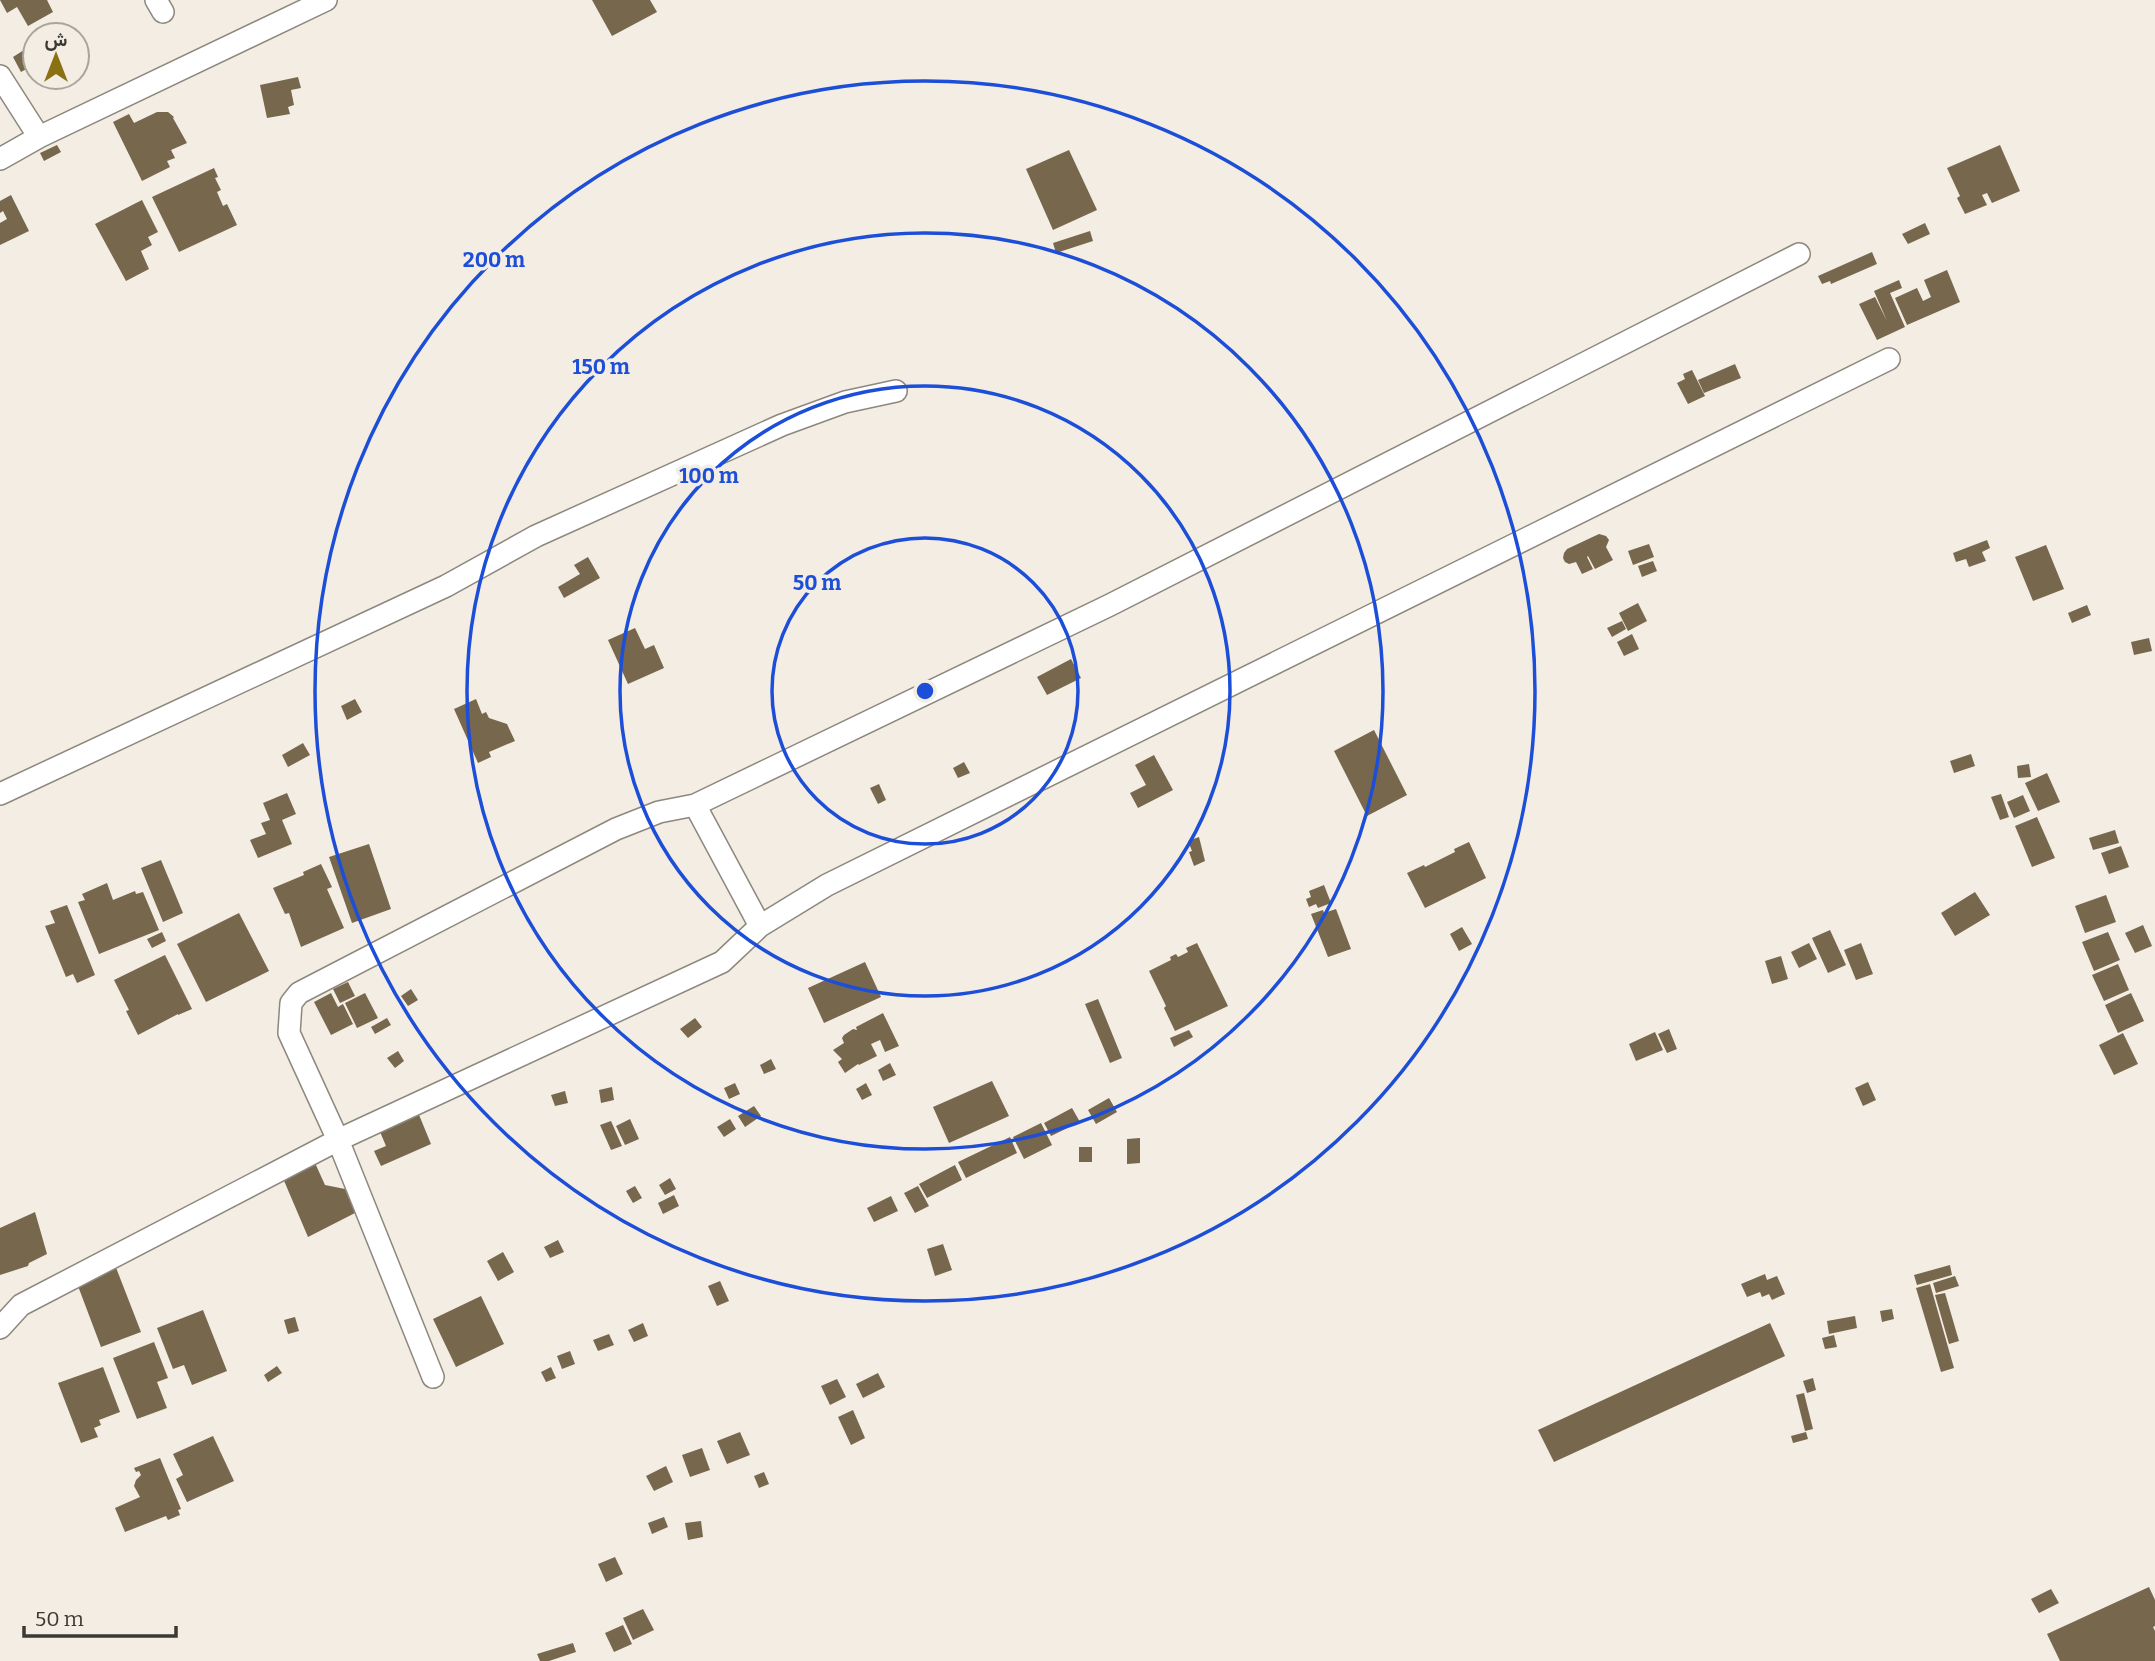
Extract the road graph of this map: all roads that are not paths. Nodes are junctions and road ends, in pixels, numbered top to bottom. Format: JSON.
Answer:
{"nodes":[{"id":1,"x":326,"y":0,"type":"edge"},
{"id":2,"x":0,"y":76,"type":"edge"},
{"id":3,"x":39,"y":137,"type":"junction"},
{"id":4,"x":0,"y":159,"type":"edge"},
{"id":5,"x":1799,"y":254,"type":"dead end"},
{"id":6,"x":1889,"y":359,"type":"dead end"},
{"id":7,"x":896,"y":391,"type":"dead end"},
{"id":8,"x":0,"y":794,"type":"edge"},
{"id":9,"x":695,"y":805,"type":"junction"},
{"id":10,"x":760,"y":926,"type":"junction"},
{"id":11,"x":338,"y":1140,"type":"junction"},
{"id":12,"x":0,"y":1328,"type":"edge"},
{"id":13,"x":433,"y":1377,"type":"dead end"}],
"edges":[{"from":1,"to":3,"type":"street"},
{"from":2,"to":3,"type":"street"},
{"from":3,"to":4,"type":"street"},
{"from":5,"to":9,"type":"street"},
{"from":6,"to":10,"type":"street"},
{"from":7,"to":8,"type":"street"},
{"from":9,"to":10,"type":"street"},
{"from":9,"to":11,"type":"street"},
{"from":10,"to":11,"type":"street"},
{"from":11,"to":12,"type":"street"},
{"from":11,"to":13,"type":"street"}]}
